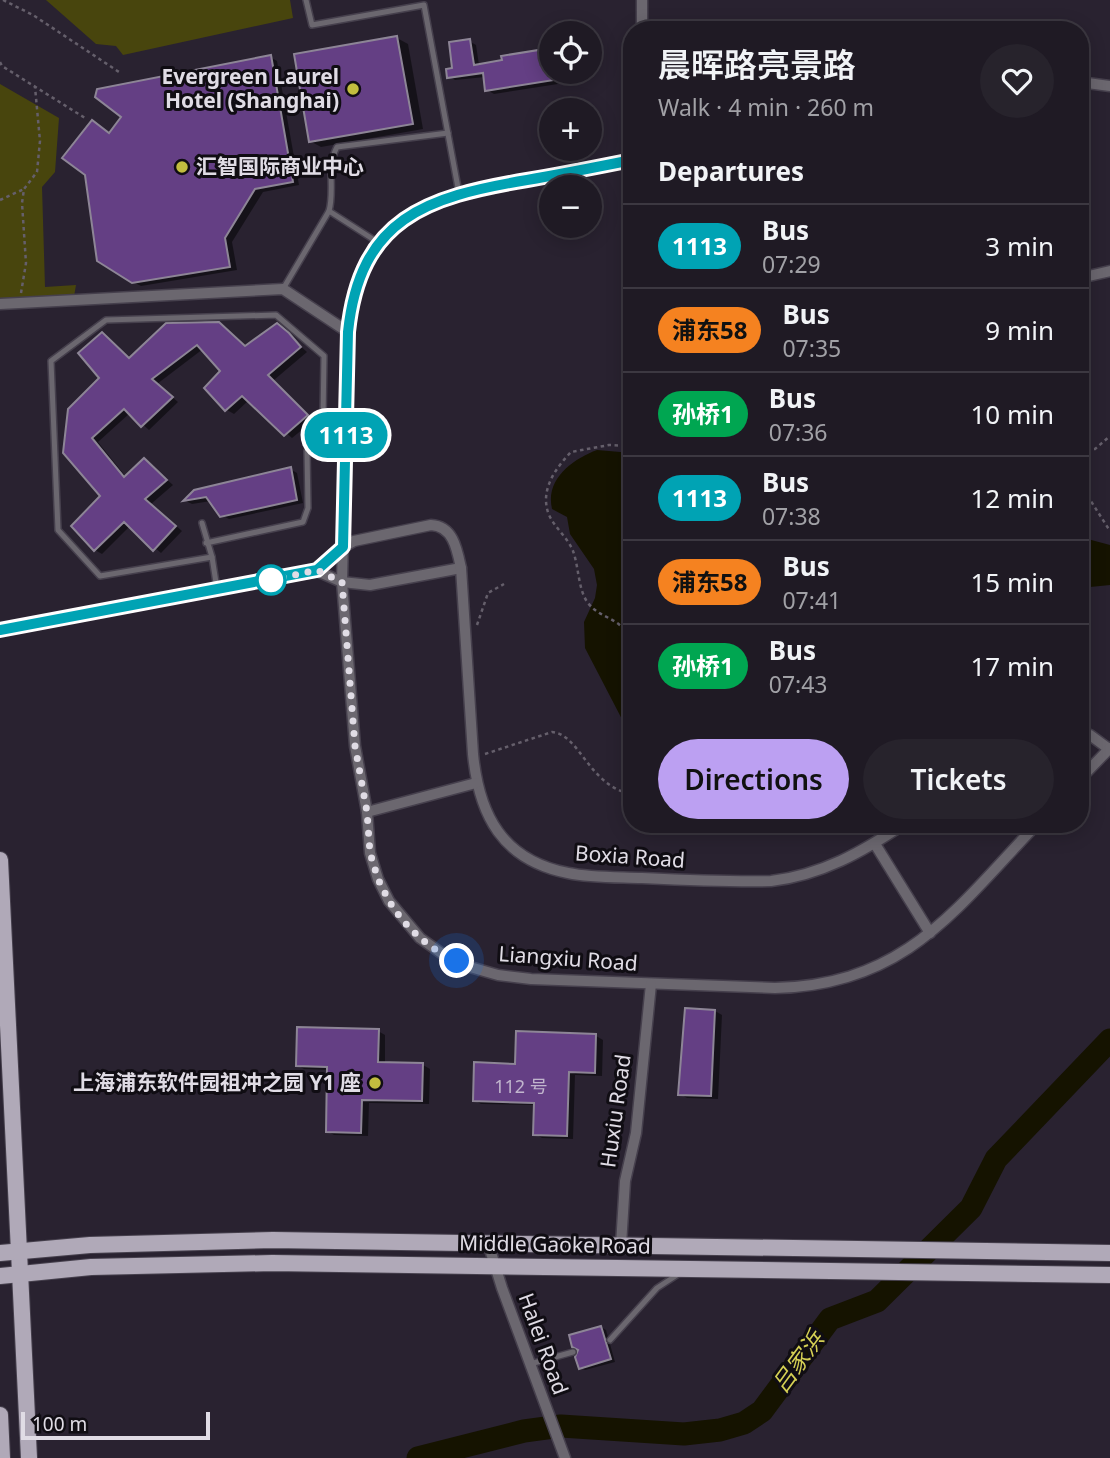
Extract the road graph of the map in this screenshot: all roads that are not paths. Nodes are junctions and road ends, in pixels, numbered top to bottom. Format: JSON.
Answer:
{"nodes":[{"id":1,"x":306,"y":0,"type":"edge"},
{"id":2,"x":642,"y":0,"type":"edge"},
{"id":3,"x":642,"y":21,"type":"edge"},
{"id":4,"x":1089,"y":83,"type":"edge"},
{"id":5,"x":1110,"y":86,"type":"edge"},
{"id":6,"x":448,"y":133,"type":"junction"},
{"id":7,"x":623,"y":162,"type":"edge"},
{"id":8,"x":459,"y":193,"type":"junction"},
{"id":9,"x":329,"y":211,"type":"junction"},
{"id":10,"x":379,"y":243,"type":"junction"},
{"id":11,"x":1110,"y":271,"type":"edge"},
{"id":12,"x":1089,"y":276,"type":"edge"},
{"id":13,"x":283,"y":289,"type":"junction"},
{"id":14,"x":0,"y":304,"type":"edge"},
{"id":15,"x":348,"y":332,"type":"junction"},
{"id":16,"x":202,"y":523,"type":"dead end"},
{"id":17,"x":206,"y":543,"type":"junction"},
{"id":18,"x":343,"y":547,"type":"junction"},
{"id":19,"x":212,"y":557,"type":"junction"},
{"id":20,"x":461,"y":568,"type":"junction"},
{"id":21,"x":317,"y":570,"type":"junction"},
{"id":22,"x":342,"y":582,"type":"junction"},
{"id":23,"x":217,"y":589,"type":"junction"},
{"id":24,"x":0,"y":630,"type":"edge"},
{"id":25,"x":1089,"y":735,"type":"edge"},
{"id":26,"x":1110,"y":748,"type":"edge"},
{"id":27,"x":1089,"y":770,"type":"edge"},
{"id":28,"x":476,"y":783,"type":"junction"},
{"id":29,"x":367,"y":812,"type":"junction"},
{"id":30,"x":890,"y":833,"type":"edge"},
{"id":31,"x":1028,"y":833,"type":"edge"},
{"id":32,"x":874,"y":844,"type":"junction"},
{"id":33,"x":0,"y":860,"type":"edge"},
{"id":34,"x":930,"y":933,"type":"junction"},
{"id":35,"x":651,"y":984,"type":"junction"},
{"id":36,"x":488,"y":1243,"type":"junction"},
{"id":37,"x":621,"y":1245,"type":"junction"},
{"id":38,"x":19,"y":1251,"type":"junction"},
{"id":39,"x":0,"y":1253,"type":"edge"},
{"id":40,"x":1110,"y":1253,"type":"edge"},
{"id":41,"x":494,"y":1265,"type":"junction"},
{"id":42,"x":687,"y":1268,"type":"junction"},
{"id":43,"x":20,"y":1274,"type":"junction"},
{"id":44,"x":1110,"y":1275,"type":"edge"},
{"id":45,"x":0,"y":1276,"type":"edge"},
{"id":46,"x":610,"y":1340,"type":"dead end"},
{"id":47,"x":573,"y":1352,"type":"dead end"},
{"id":48,"x":530,"y":1364,"type":"junction"},
{"id":49,"x":0,"y":1415,"type":"edge"},
{"id":50,"x":563,"y":1454,"type":"edge"},
{"id":51,"x":2,"y":1458,"type":"edge"},
{"id":52,"x":29,"y":1458,"type":"edge"}],
"edges":[{"from":1,"to":6,"type":"lane"},
{"from":2,"to":3,"type":"street"},
{"from":4,"to":5,"type":"street"},
{"from":6,"to":8,"type":"lane"},
{"from":6,"to":9,"type":"lane"},
{"from":7,"to":8,"type":"street","name":"Liangxiu Road"},
{"from":8,"to":10,"type":"street","name":"Liangxiu Road"},
{"from":9,"to":10,"type":"lane"},
{"from":9,"to":13,"type":"lane"},
{"from":10,"to":15,"type":"street","name":"Liangxiu Road"},
{"from":11,"to":12,"type":"street"},
{"from":13,"to":14,"type":"street"},
{"from":13,"to":15,"type":"street"},
{"from":15,"to":18,"type":"street","name":"Liangxiu Road"},
{"from":16,"to":17,"type":"lane"},
{"from":17,"to":19,"type":"lane"},
{"from":17,"to":19,"type":"lane"},
{"from":18,"to":20,"type":"street","name":"Boxia Road"},
{"from":18,"to":21,"type":"street"},
{"from":18,"to":22,"type":"street","name":"Liangxiu Road"},
{"from":19,"to":23,"type":"lane"},
{"from":20,"to":22,"type":"street"},
{"from":20,"to":28,"type":"street","name":"Boxia Road"},
{"from":21,"to":22,"type":"street"},
{"from":21,"to":23,"type":"street"},
{"from":22,"to":29,"type":"street","name":"Liangxiu Road"},
{"from":23,"to":24,"type":"street"},
{"from":25,"to":26,"type":"street"},
{"from":26,"to":27,"type":"street"},
{"from":28,"to":29,"type":"street"},
{"from":28,"to":32,"type":"street","name":"Boxia Road"},
{"from":29,"to":35,"type":"street","name":"Liangxiu Road"},
{"from":30,"to":32,"type":"street","name":"Boxia Road"},
{"from":31,"to":34,"type":"street","name":"Liangxiu Road"},
{"from":32,"to":34,"type":"street"},
{"from":33,"to":38,"type":"main road"},
{"from":34,"to":35,"type":"street","name":"Liangxiu Road"},
{"from":35,"to":37,"type":"street","name":"Huxiu Road"},
{"from":36,"to":37,"type":"main road","name":"Middle Gaoke Road"},
{"from":36,"to":38,"type":"main road","name":"Middle Gaoke Road"},
{"from":36,"to":41,"type":"street","name":"Halei Road"},
{"from":37,"to":40,"type":"main road","name":"Middle Gaoke Road"},
{"from":38,"to":39,"type":"main road","name":"Middle Gaoke Road"},
{"from":38,"to":43,"type":"main road"},
{"from":41,"to":42,"type":"main road","name":"Middle Gaoke Road"},
{"from":41,"to":43,"type":"main road","name":"Middle Gaoke Road"},
{"from":41,"to":48,"type":"street","name":"Halei Road"},
{"from":42,"to":44,"type":"main road","name":"Middle Gaoke Road"},
{"from":42,"to":46,"type":"lane"},
{"from":43,"to":45,"type":"main road","name":"Middle Gaoke Road"},
{"from":43,"to":52,"type":"main road"},
{"from":47,"to":48,"type":"lane"},
{"from":48,"to":50,"type":"street","name":"Halei Road"},
{"from":49,"to":51,"type":"main road"}]}
